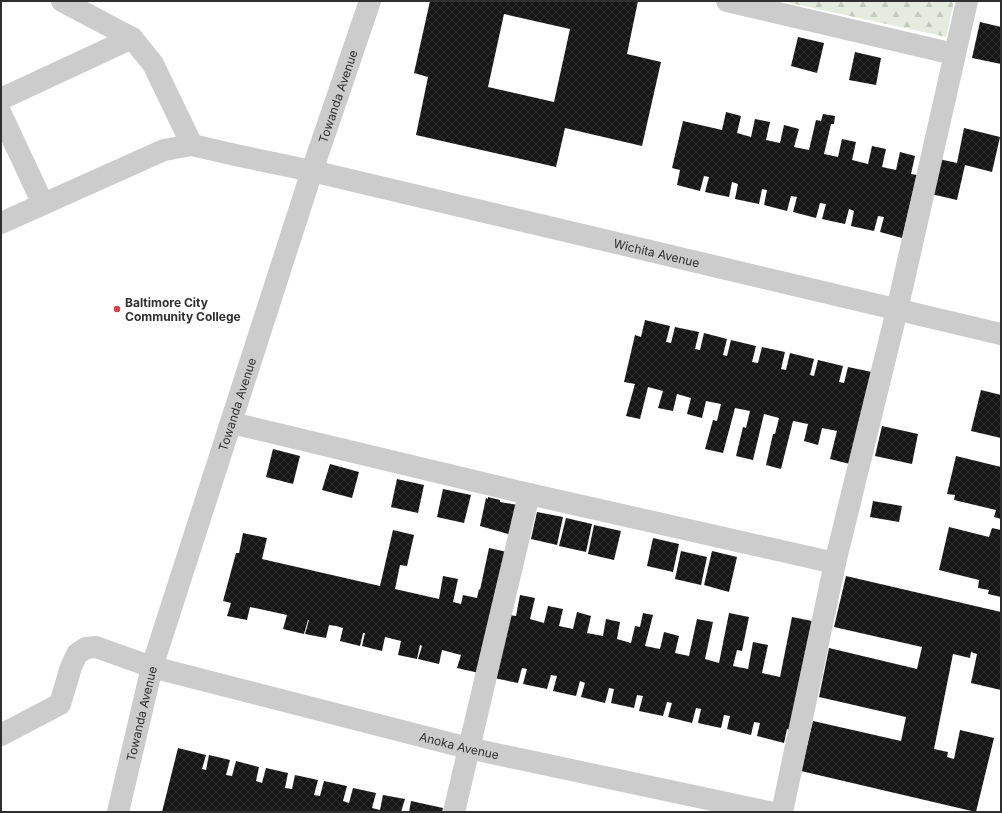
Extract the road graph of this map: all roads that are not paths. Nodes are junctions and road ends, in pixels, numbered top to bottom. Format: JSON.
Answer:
{"nodes":[{"id":1,"x":62,"y":1,"type":"edge"},
{"id":2,"x":370,"y":1,"type":"edge"},
{"id":3,"x":727,"y":1,"type":"edge"},
{"id":4,"x":967,"y":1,"type":"edge"},
{"id":5,"x":132,"y":38,"type":"junction"},
{"id":6,"x":954,"y":54,"type":"junction"},
{"id":7,"x":1,"y":99,"type":"edge"},
{"id":8,"x":1,"y":114,"type":"edge"},
{"id":9,"x":192,"y":145,"type":"junction"},
{"id":10,"x":312,"y":171,"type":"junction"},
{"id":11,"x":43,"y":204,"type":"junction"},
{"id":12,"x":1,"y":223,"type":"edge"},
{"id":13,"x":897,"y":310,"type":"junction"},
{"id":14,"x":1001,"y":334,"type":"edge"},
{"id":15,"x":232,"y":423,"type":"junction"},
{"id":16,"x":529,"y":494,"type":"junction"},
{"id":17,"x":835,"y":563,"type":"junction"},
{"id":18,"x":152,"y":668,"type":"junction"},
{"id":19,"x":1,"y":735,"type":"edge"},
{"id":20,"x":468,"y":748,"type":"junction"},
{"id":21,"x":118,"y":812,"type":"edge"},
{"id":22,"x":454,"y":812,"type":"edge"},
{"id":23,"x":769,"y":812,"type":"edge"},
{"id":24,"x":782,"y":812,"type":"edge"}],
"edges":[{"from":1,"to":5,"type":"street"},
{"from":2,"to":10,"type":"street","name":"Towanda Avenue"},
{"from":3,"to":6,"type":"street"},
{"from":4,"to":6,"type":"street"},
{"from":5,"to":7,"type":"street"},
{"from":5,"to":9,"type":"street"},
{"from":6,"to":13,"type":"street"},
{"from":8,"to":11,"type":"street"},
{"from":9,"to":10,"type":"street","name":"Wichita Avenue"},
{"from":9,"to":11,"type":"street"},
{"from":10,"to":13,"type":"street","name":"Wichita Avenue"},
{"from":10,"to":15,"type":"street","name":"Towanda Avenue"},
{"from":11,"to":12,"type":"street"},
{"from":13,"to":14,"type":"street","name":"Wichita Avenue"},
{"from":13,"to":17,"type":"street"},
{"from":15,"to":16,"type":"street"},
{"from":15,"to":18,"type":"street","name":"Towanda Avenue"},
{"from":16,"to":17,"type":"street"},
{"from":16,"to":20,"type":"street"},
{"from":17,"to":24,"type":"street"},
{"from":18,"to":19,"type":"street","name":"Anoka Avenue"},
{"from":18,"to":20,"type":"street","name":"Anoka Avenue"},
{"from":18,"to":21,"type":"street","name":"Towanda Avenue"},
{"from":20,"to":22,"type":"street"},
{"from":20,"to":23,"type":"street","name":"Anoka Avenue"}]}
